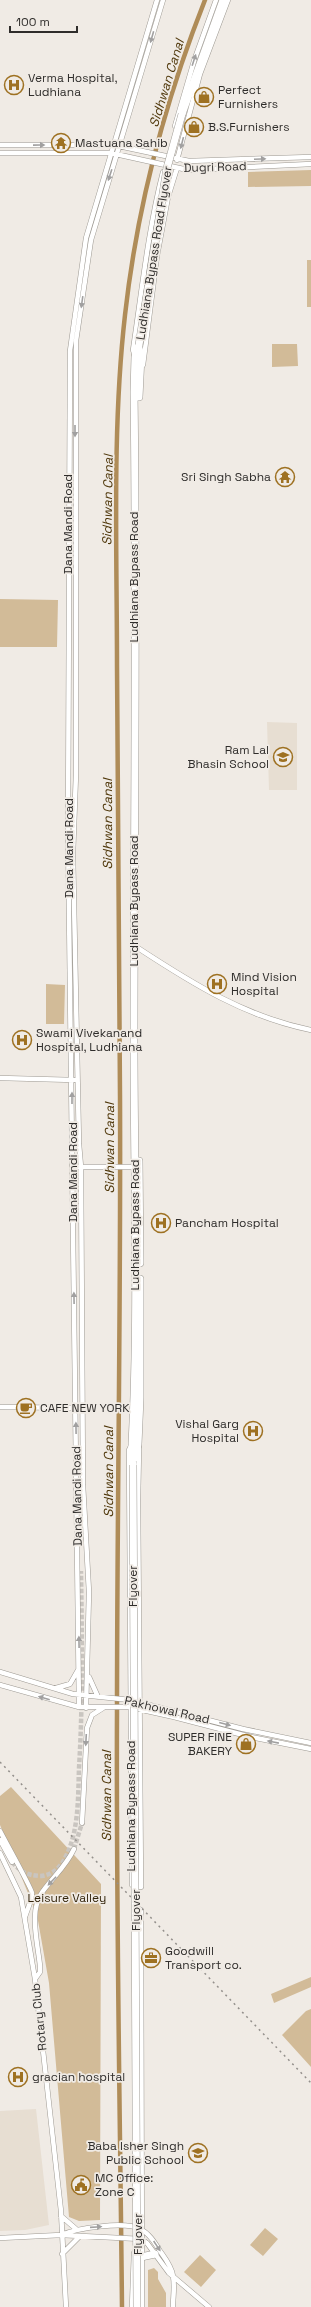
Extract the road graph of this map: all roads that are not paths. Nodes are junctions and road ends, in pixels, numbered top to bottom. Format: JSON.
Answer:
{"nodes":[{"id":1,"x":157,"y":0,"type":"edge"},
{"id":2,"x":162,"y":0,"type":"edge"},
{"id":3,"x":216,"y":0,"type":"edge"},
{"id":4,"x":223,"y":0,"type":"edge"},
{"id":5,"x":228,"y":0,"type":"edge"},
{"id":6,"x":0,"y":145,"type":"edge"},
{"id":7,"x":114,"y":145,"type":"junction"},
{"id":8,"x":119,"y":146,"type":"junction"},
{"id":9,"x":0,"y":153,"type":"edge"},
{"id":10,"x":111,"y":153,"type":"junction"},
{"id":11,"x":117,"y":154,"type":"junction"},
{"id":12,"x":311,"y":157,"type":"edge"},
{"id":13,"x":166,"y":158,"type":"junction"},
{"id":14,"x":177,"y":160,"type":"junction"},
{"id":15,"x":311,"y":164,"type":"edge"},
{"id":16,"x":164,"y":165,"type":"junction"},
{"id":17,"x":177,"y":168,"type":"junction"},
{"id":18,"x":139,"y":346,"type":"junction"},
{"id":19,"x":135,"y":357,"type":"junction"},
{"id":20,"x":141,"y":370,"type":"junction"},
{"id":21,"x":138,"y":948,"type":"junction"},
{"id":22,"x":311,"y":1030,"type":"edge"},
{"id":23,"x":0,"y":1078,"type":"edge"},
{"id":24,"x":72,"y":1080,"type":"junction"},
{"id":25,"x":78,"y":1080,"type":"junction"},
{"id":26,"x":73,"y":1167,"type":"junction"},
{"id":27,"x":81,"y":1167,"type":"junction"},
{"id":28,"x":134,"y":1167,"type":"junction"},
{"id":29,"x":0,"y":1407,"type":"edge"},
{"id":30,"x":76,"y":1408,"type":"junction"},
{"id":31,"x":82,"y":1408,"type":"junction"},
{"id":32,"x":135,"y":1444,"type":"junction"},
{"id":33,"x":87,"y":1555,"type":"junction"},
{"id":34,"x":79,"y":1560,"type":"junction"},
{"id":35,"x":81,"y":1571,"type":"tunnel mouth"},
{"id":36,"x":79,"y":1666,"type":"junction"},
{"id":37,"x":0,"y":1672,"type":"edge"},
{"id":38,"x":88,"y":1673,"type":"junction"},
{"id":39,"x":0,"y":1685,"type":"edge"},
{"id":40,"x":54,"y":1689,"type":"junction"},
{"id":41,"x":62,"y":1693,"type":"dead end"},
{"id":42,"x":86,"y":1695,"type":"junction"},
{"id":43,"x":79,"y":1697,"type":"junction"},
{"id":44,"x":98,"y":1697,"type":"junction"},
{"id":45,"x":130,"y":1700,"type":"junction"},
{"id":46,"x":140,"y":1702,"type":"junction"},
{"id":47,"x":79,"y":1707,"type":"junction"},
{"id":48,"x":129,"y":1707,"type":"junction"},
{"id":49,"x":86,"y":1708,"type":"junction"},
{"id":50,"x":103,"y":1708,"type":"junction"},
{"id":51,"x":140,"y":1710,"type":"junction"},
{"id":52,"x":311,"y":1743,"type":"edge"},
{"id":53,"x":311,"y":1749,"type":"edge"},
{"id":54,"x":82,"y":1823,"type":"tunnel mouth"},
{"id":55,"x":0,"y":1831,"type":"edge"},
{"id":56,"x":0,"y":1840,"type":"edge"},
{"id":57,"x":74,"y":1849,"type":"tunnel mouth"},
{"id":58,"x":0,"y":1853,"type":"edge"},
{"id":59,"x":12,"y":1862,"type":"tunnel mouth"},
{"id":60,"x":25,"y":1919,"type":"junction"},
{"id":61,"x":35,"y":1979,"type":"junction"},
{"id":62,"x":61,"y":2216,"type":"junction"},
{"id":63,"x":133,"y":2226,"type":"junction"},
{"id":64,"x":76,"y":2229,"type":"junction"},
{"id":65,"x":141,"y":2229,"type":"junction"},
{"id":66,"x":61,"y":2234,"type":"junction"},
{"id":67,"x":80,"y":2236,"type":"junction"},
{"id":68,"x":133,"y":2237,"type":"junction"},
{"id":69,"x":0,"y":2238,"type":"edge"},
{"id":70,"x":141,"y":2239,"type":"junction"},
{"id":71,"x":62,"y":2254,"type":"junction"},
{"id":72,"x":155,"y":2254,"type":"junction"},
{"id":73,"x":141,"y":2257,"type":"junction"},
{"id":74,"x":173,"y":2276,"type":"junction"},
{"id":75,"x":66,"y":2307,"type":"edge"},
{"id":76,"x":132,"y":2307,"type":"edge"},
{"id":77,"x":138,"y":2307,"type":"edge"},
{"id":78,"x":142,"y":2307,"type":"edge"},
{"id":79,"x":173,"y":2307,"type":"edge"},
{"id":80,"x":209,"y":2307,"type":"edge"}],
"edges":[{"from":1,"to":7,"type":"street","name":"Dana Mandi Road"},
{"from":2,"to":8,"type":"street","one_way":true},
{"from":13,"to":3,"type":"street","one_way":true},
{"from":4,"to":18,"type":"highway","name":"Ludhiana Bypass Road Flyover","bridge":true},
{"from":5,"to":14,"type":"street","one_way":true},
{"from":6,"to":7,"type":"street","name":"Dugri Road","one_way":true},
{"from":7,"to":8,"type":"street","name":"Dugri Road"},
{"from":7,"to":10,"type":"street","name":"Dana Mandi Road"},
{"from":8,"to":11,"type":"street"},
{"from":8,"to":13,"type":"street","name":"Dugri Road"},
{"from":9,"to":10,"type":"street","name":"Dugri Road"},
{"from":10,"to":11,"type":"street","name":"Dugri Road"},
{"from":10,"to":24,"type":"street","name":"Dana Mandi Road"},
{"from":11,"to":16,"type":"street","name":"Dugri Road"},
{"from":11,"to":25,"type":"street","one_way":true},
{"from":14,"to":12,"type":"street","name":"Dugri Road","one_way":true},
{"from":13,"to":14,"type":"street","name":"Dugri Road"},
{"from":13,"to":16,"type":"street"},
{"from":15,"to":17,"type":"street","name":"Dugri Road"},
{"from":16,"to":17,"type":"street","name":"Dugri Road"},
{"from":16,"to":19,"type":"street"},
{"from":17,"to":20,"type":"street"},
{"from":18,"to":19,"type":"highway","name":"Ludhiana Bypass Road Flyover"},
{"from":18,"to":20,"type":"highway","name":"Ludhiana Bypass Road Flyover"},
{"from":19,"to":28,"type":"highway","name":"Ludhiana Bypass Road"},
{"from":20,"to":21,"type":"highway","name":"Ludhiana Bypass Road"},
{"from":21,"to":22,"type":"street"},
{"from":21,"to":32,"type":"highway","name":"Ludhiana Bypass Road"},
{"from":23,"to":24,"type":"street"},
{"from":24,"to":25,"type":"street"},
{"from":26,"to":24,"type":"street","name":"Dana Mandi Road","one_way":true},
{"from":25,"to":27,"type":"street"},
{"from":26,"to":27,"type":"street"},
{"from":30,"to":26,"type":"street","name":"Dana Mandi Road","one_way":true},
{"from":27,"to":28,"type":"street"},
{"from":27,"to":31,"type":"street"},
{"from":28,"to":32,"type":"highway","name":"Ludhiana Bypass Road"},
{"from":29,"to":30,"type":"street"},
{"from":30,"to":31,"type":"street"},
{"from":34,"to":30,"type":"street","name":"Dana Mandi Road","one_way":true},
{"from":31,"to":33,"type":"street"},
{"from":32,"to":45,"type":"street","name":"Ludhiana Bypass Road"},
{"from":32,"to":46,"type":"street","name":"Ludhiana Bypass Road"},
{"from":32,"to":77,"type":"highway","name":"Flyover","bridge":true},
{"from":33,"to":34,"type":"street"},
{"from":33,"to":38,"type":"street"},
{"from":34,"to":35,"type":"street"},
{"from":36,"to":34,"type":"street","name":"Dana Mandi Road","one_way":true},
{"from":36,"to":40,"type":"street"},
{"from":36,"to":43,"type":"street","name":"Dana Mandi Road"},
{"from":37,"to":40,"type":"street","name":"Pakhowal Road"},
{"from":38,"to":42,"type":"street"},
{"from":38,"to":44,"type":"street"},
{"from":47,"to":39,"type":"street","name":"Pakhowal Road","one_way":true},
{"from":40,"to":43,"type":"street","name":"Pakhowal Road"},
{"from":41,"to":43,"type":"street"},
{"from":42,"to":43,"type":"street","name":"Pakhowal Road"},
{"from":42,"to":44,"type":"street","name":"Pakhowal Road"},
{"from":42,"to":49,"type":"street"},
{"from":43,"to":47,"type":"street","name":"Dana Mandi Road"},
{"from":44,"to":45,"type":"street","name":"Pakhowal Road"},
{"from":45,"to":46,"type":"street","name":"Pakhowal Road"},
{"from":45,"to":48,"type":"street","name":"Ludhiana Bypass Road"},
{"from":46,"to":51,"type":"street","name":"Ludhiana Bypass Road"},
{"from":46,"to":52,"type":"street","name":"Pakhowal Road","one_way":true},
{"from":47,"to":49,"type":"street","name":"Pakhowal Road"},
{"from":48,"to":50,"type":"street","name":"Pakhowal Road"},
{"from":48,"to":51,"type":"street","name":"Pakhowal Road"},
{"from":48,"to":51,"type":"street","name":"Ludhiana Bypass Road"},
{"from":49,"to":50,"type":"street","name":"Pakhowal Road"},
{"from":50,"to":54,"type":"street","one_way":true},
{"from":53,"to":51,"type":"street","name":"Pakhowal Road","one_way":true},
{"from":55,"to":60,"type":"street"},
{"from":56,"to":59,"type":"street"},
{"from":57,"to":61,"type":"street","one_way":true},
{"from":58,"to":60,"type":"street","name":"Rotary Club"},
{"from":60,"to":61,"type":"street","name":"Rotary Club"},
{"from":61,"to":62,"type":"street","name":"Rotary Club"},
{"from":62,"to":64,"type":"street"},
{"from":62,"to":66,"type":"street","name":"Rotary Club"},
{"from":64,"to":63,"type":"street","one_way":true},
{"from":63,"to":65,"type":"street"},
{"from":63,"to":65,"type":"street"},
{"from":63,"to":68,"type":"street"},
{"from":64,"to":66,"type":"street"},
{"from":65,"to":70,"type":"street"},
{"from":65,"to":74,"type":"street","one_way":true},
{"from":66,"to":67,"type":"street"},
{"from":66,"to":69,"type":"street"},
{"from":66,"to":71,"type":"street","name":"Rotary Club"},
{"from":67,"to":68,"type":"street"},
{"from":67,"to":71,"type":"street"},
{"from":68,"to":70,"type":"street"},
{"from":68,"to":76,"type":"street"},
{"from":70,"to":72,"type":"street"},
{"from":70,"to":73,"type":"street"},
{"from":71,"to":75,"type":"street","name":"Rotary Club"},
{"from":72,"to":73,"type":"highway"},
{"from":72,"to":74,"type":"street"},
{"from":73,"to":78,"type":"street"},
{"from":74,"to":79,"type":"street"},
{"from":74,"to":80,"type":"street"}]}
